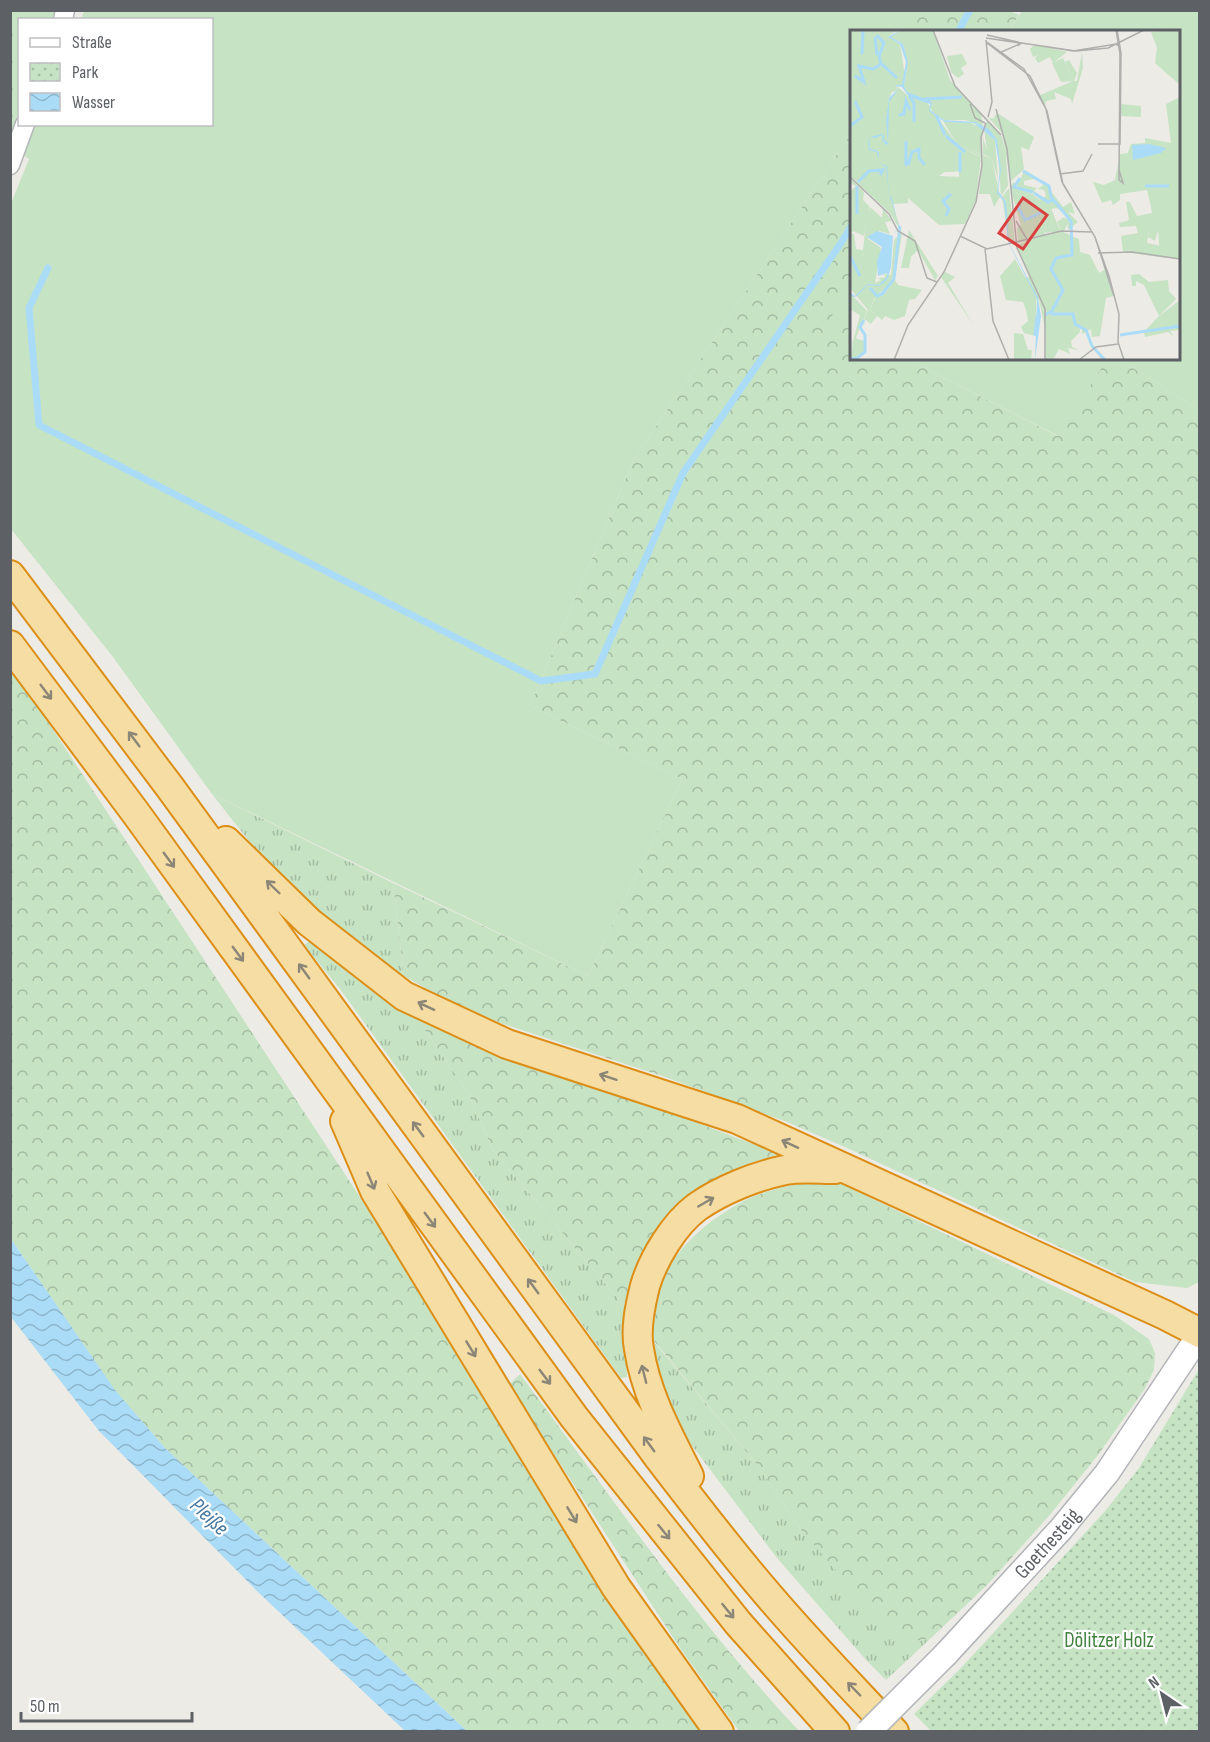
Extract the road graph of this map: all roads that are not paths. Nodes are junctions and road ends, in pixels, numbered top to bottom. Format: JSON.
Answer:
{"nodes":[{"id":1,"x":24,"y":126,"type":"edge"},
{"id":2,"x":10,"y":165,"type":"edge"},
{"id":3,"x":10,"y":575,"type":"edge"},
{"id":4,"x":10,"y":645,"type":"edge"},
{"id":5,"x":169,"y":786,"type":"junction"},
{"id":6,"x":322,"y":1070,"type":"junction"},
{"id":7,"x":843,"y":1169,"type":"junction"},
{"id":8,"x":1200,"y":1334,"type":"edge"},
{"id":9,"x":723,"y":1540,"type":"junction"},
{"id":10,"x":719,"y":1731,"type":"edge"},
{"id":11,"x":835,"y":1731,"type":"edge"},
{"id":12,"x":868,"y":1731,"type":"edge"},
{"id":13,"x":894,"y":1731,"type":"edge"}],
"edges":[{"from":1,"to":2,"type":"street"},
{"from":5,"to":3,"type":"highway","one_way":true},
{"from":4,"to":6,"type":"highway","one_way":true},
{"from":7,"to":5,"type":"highway","one_way":true},
{"from":9,"to":5,"type":"highway","one_way":true},
{"from":6,"to":10,"type":"highway","one_way":true},
{"from":6,"to":11,"type":"highway","one_way":true},
{"from":7,"to":8,"type":"highway"},
{"from":9,"to":7,"type":"highway","one_way":true},
{"from":8,"to":12,"type":"main road","name":"Goethesteig","bridge":true},
{"from":13,"to":9,"type":"highway","one_way":true}]}
